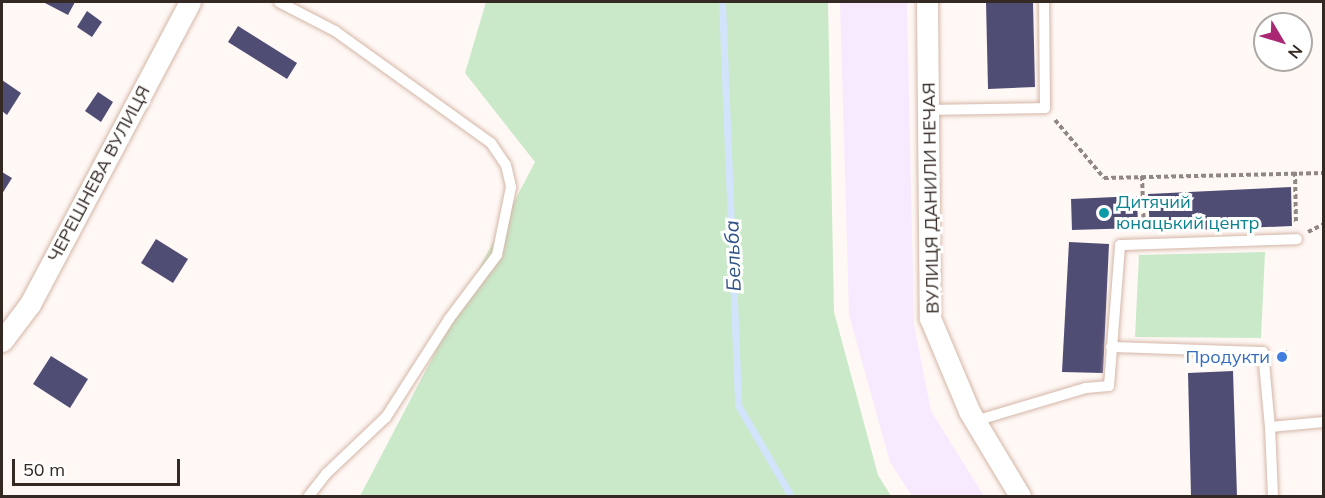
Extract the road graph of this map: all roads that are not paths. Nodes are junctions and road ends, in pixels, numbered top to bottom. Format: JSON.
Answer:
{"nodes":[{"id":1,"x":190,"y":2,"type":"edge"},
{"id":2,"x":279,"y":2,"type":"edge"},
{"id":3,"x":927,"y":2,"type":"edge"},
{"id":4,"x":1044,"y":2,"type":"edge"},
{"id":5,"x":930,"y":110,"type":"junction"},
{"id":6,"x":1297,"y":239,"type":"road end"},
{"id":7,"x":2,"y":341,"type":"edge"},
{"id":8,"x":1111,"y":346,"type":"junction"},
{"id":9,"x":975,"y":421,"type":"junction"},
{"id":10,"x":1323,"y":422,"type":"edge"},
{"id":11,"x":1270,"y":427,"type":"junction"},
{"id":12,"x":309,"y":496,"type":"edge"},
{"id":13,"x":1020,"y":496,"type":"edge"},
{"id":14,"x":1273,"y":496,"type":"edge"}],
"edges":[{"from":1,"to":7,"type":"street","name":"ЧЕРЕШНЕВА ВУЛИЦЯ"},
{"from":2,"to":12,"type":"lane"},
{"from":3,"to":5,"type":"street","name":"ВУЛИЦЯ ДАНИЛИ НЕЧАЯ"},
{"from":4,"to":5,"type":"lane"},
{"from":5,"to":9,"type":"street","name":"ВУЛИЦЯ ДАНИЛИ НЕЧАЯ"},
{"from":6,"to":8,"type":"lane"},
{"from":8,"to":9,"type":"lane"},
{"from":8,"to":11,"type":"lane"},
{"from":9,"to":13,"type":"street","name":"ВУЛИЦЯ ДАНИЛИ НЕЧАЯ"},
{"from":10,"to":11,"type":"lane"},
{"from":11,"to":14,"type":"lane"}]}
